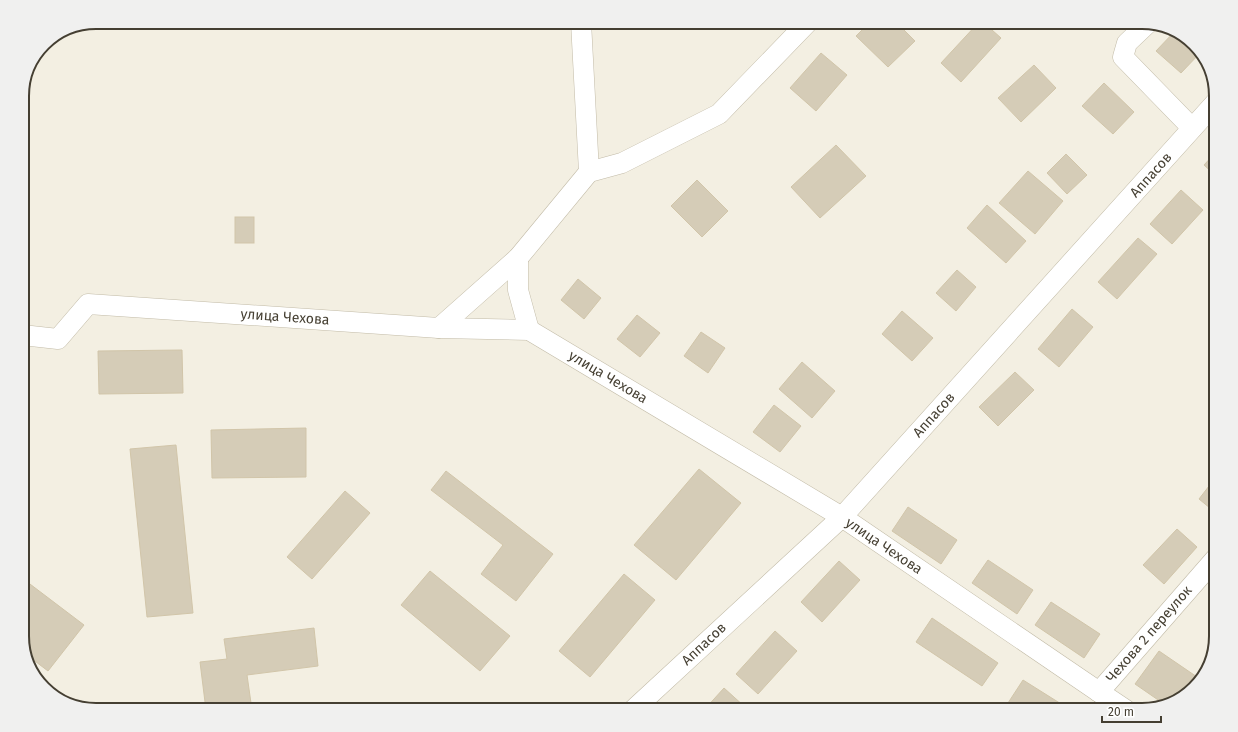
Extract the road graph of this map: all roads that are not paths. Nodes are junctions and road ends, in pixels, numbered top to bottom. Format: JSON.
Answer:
{"nodes":[{"id":1,"x":581,"y":29,"type":"edge"},
{"id":2,"x":801,"y":29,"type":"edge"},
{"id":3,"x":1142,"y":29,"type":"edge"},
{"id":4,"x":1209,"y":110,"type":"edge"},
{"id":5,"x":1192,"y":128,"type":"junction"},
{"id":6,"x":589,"y":172,"type":"junction"},
{"id":7,"x":518,"y":258,"type":"junction"},
{"id":8,"x":439,"y":328,"type":"junction"},
{"id":9,"x":529,"y":330,"type":"junction"},
{"id":10,"x":29,"y":336,"type":"edge"},
{"id":11,"x":842,"y":517,"type":"junction"},
{"id":12,"x":1209,"y":566,"type":"edge"},
{"id":13,"x":1099,"y":692,"type":"junction"},
{"id":14,"x":641,"y":703,"type":"edge"},
{"id":15,"x":1116,"y":703,"type":"edge"}],
"edges":[{"from":1,"to":6,"type":"street"},
{"from":2,"to":6,"type":"street"},
{"from":3,"to":5,"type":"street"},
{"from":4,"to":5,"type":"street","name":"Аппасов"},
{"from":5,"to":11,"type":"street","name":"Аппасов"},
{"from":6,"to":7,"type":"street"},
{"from":7,"to":8,"type":"street"},
{"from":7,"to":9,"type":"street"},
{"from":8,"to":9,"type":"street","name":"улица Чехова"},
{"from":8,"to":10,"type":"street","name":"улица Чехова"},
{"from":9,"to":11,"type":"street","name":"улица Чехова"},
{"from":11,"to":13,"type":"street","name":"улица Чехова"},
{"from":11,"to":14,"type":"street","name":"Аппасов"},
{"from":12,"to":13,"type":"street","name":"Чехова 2 переулок"},
{"from":13,"to":15,"type":"street","name":"улица Чехова"}]}
